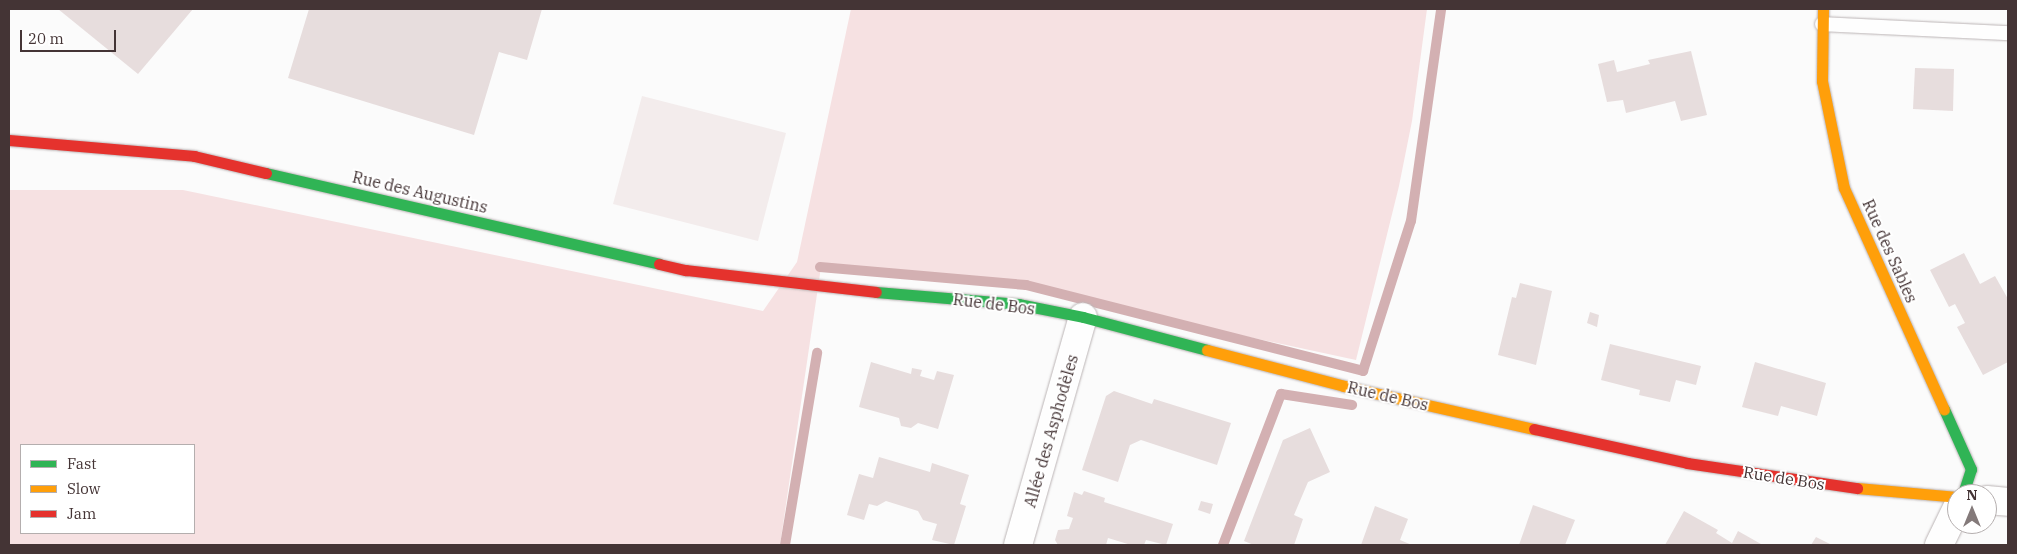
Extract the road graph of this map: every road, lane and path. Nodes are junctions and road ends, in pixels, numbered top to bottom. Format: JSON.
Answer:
{"nodes":[{"id":1,"x":1823,"y":9,"type":"edge"},
{"id":2,"x":1822,"y":24,"type":"junction"},
{"id":3,"x":2008,"y":33,"type":"edge"},
{"id":4,"x":9,"y":140,"type":"edge"},
{"id":5,"x":822,"y":288,"type":"joint"},
{"id":6,"x":1084,"y":317,"type":"junction"},
{"id":7,"x":1966,"y":484,"type":"edge"},
{"id":8,"x":1947,"y":496,"type":"edge"},
{"id":9,"x":1947,"y":529,"type":"edge"},
{"id":10,"x":1018,"y":545,"type":"edge"},
{"id":11,"x":1939,"y":545,"type":"edge"}],
"edges":[{"from":1,"to":2,"type":"street","name":"Rue des Sables"},
{"from":2,"to":3,"type":"lane"},
{"from":2,"to":7,"type":"street","name":"Rue des Sables"},
{"from":4,"to":5,"type":"street","name":"Rue des Augustins"},
{"from":5,"to":6,"type":"street","name":"Rue de Bos"},
{"from":6,"to":8,"type":"street","name":"Rue de Bos"},
{"from":6,"to":10,"type":"street","name":"Allée des Asphodèles"},
{"from":9,"to":11,"type":"street"}]}
